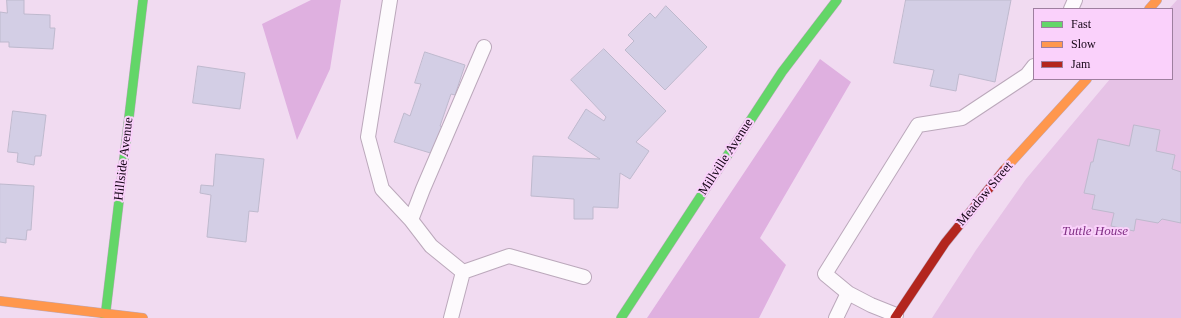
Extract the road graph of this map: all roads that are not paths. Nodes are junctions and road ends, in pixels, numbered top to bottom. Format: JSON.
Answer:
{"nodes":[{"id":1,"x":142,"y":0,"type":"edge"},
{"id":2,"x":390,"y":0,"type":"edge"},
{"id":3,"x":837,"y":0,"type":"edge"},
{"id":4,"x":1157,"y":0,"type":"edge"},
{"id":5,"x":1150,"y":8,"type":"edge"},
{"id":6,"x":484,"y":47,"type":"dead end"},
{"id":7,"x":1033,"y":67,"type":"edge"},
{"id":8,"x":1086,"y":80,"type":"edge"},
{"id":9,"x":411,"y":220,"type":"junction"},
{"id":10,"x":463,"y":272,"type":"junction"},
{"id":11,"x":584,"y":277,"type":"dead end"},
{"id":12,"x":848,"y":293,"type":"junction"},
{"id":13,"x":0,"y":301,"type":"edge"},
{"id":14,"x":106,"y":316,"type":"edge"},
{"id":15,"x":895,"y":317,"type":"edge"},
{"id":16,"x":142,"y":318,"type":"edge"},
{"id":17,"x":451,"y":318,"type":"edge"},
{"id":18,"x":621,"y":318,"type":"edge"},
{"id":19,"x":836,"y":318,"type":"edge"}],
"edges":[{"from":1,"to":14,"type":"street","name":"Hillside Avenue"},
{"from":2,"to":9,"type":"lane"},
{"from":3,"to":18,"type":"street","name":"Millville Avenue"},
{"from":4,"to":5,"type":"street"},
{"from":6,"to":9,"type":"lane"},
{"from":7,"to":12,"type":"lane"},
{"from":8,"to":15,"type":"street","name":"Meadow Street"},
{"from":9,"to":10,"type":"lane"},
{"from":10,"to":11,"type":"lane"},
{"from":10,"to":17,"type":"lane"},
{"from":12,"to":15,"type":"lane"},
{"from":12,"to":19,"type":"lane"},
{"from":13,"to":14,"type":"street"},
{"from":14,"to":16,"type":"street"}]}
